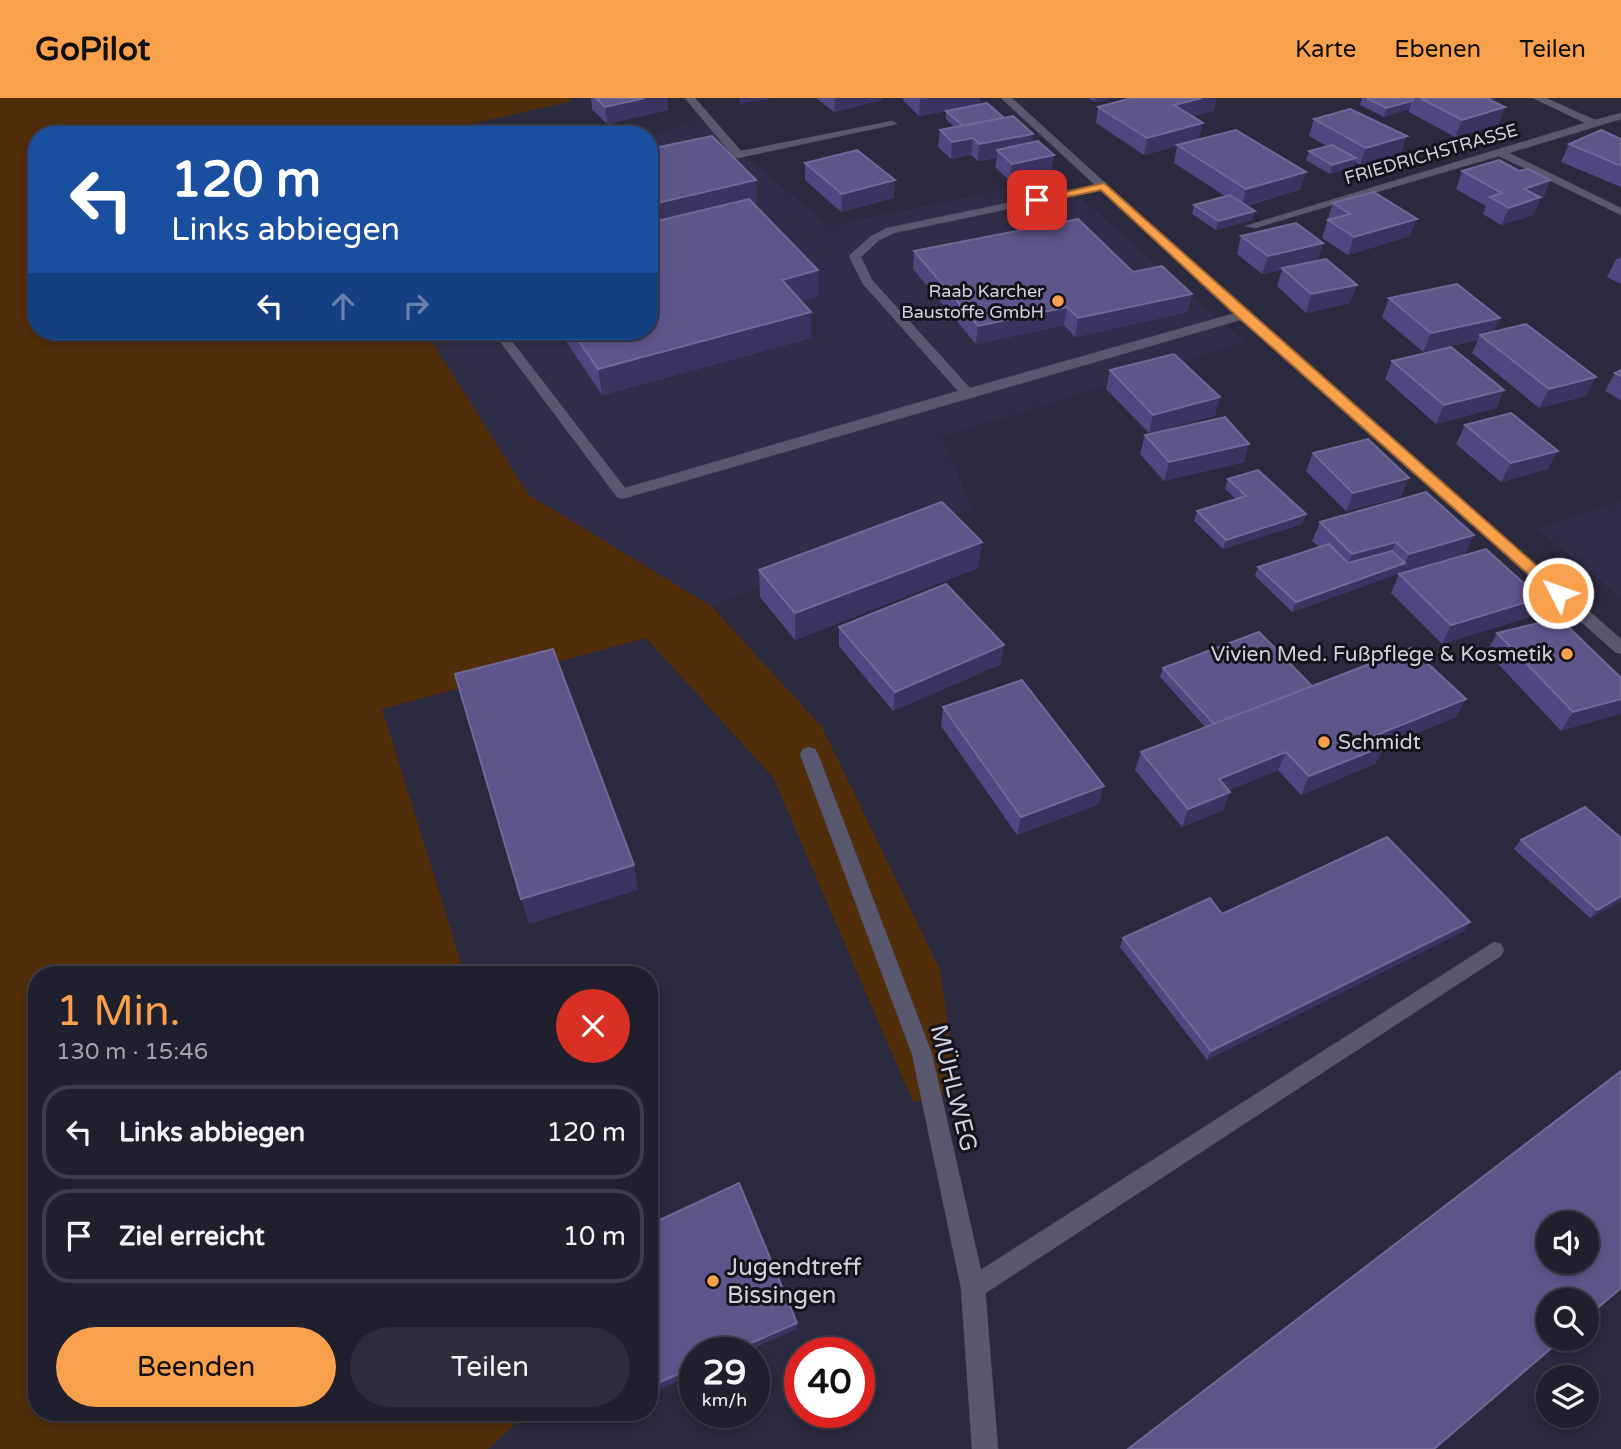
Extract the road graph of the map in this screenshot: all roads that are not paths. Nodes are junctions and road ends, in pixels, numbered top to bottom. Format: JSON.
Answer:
{"nodes":[{"id":1,"x":690,"y":98,"type":"edge"},
{"id":2,"x":1006,"y":98,"type":"edge"},
{"id":3,"x":1538,"y":98,"type":"edge"},
{"id":4,"x":1621,"y":116,"type":"edge"},
{"id":5,"x":892,"y":124,"type":"dead end"},
{"id":6,"x":1595,"y":124,"type":"junction"},
{"id":7,"x":1500,"y":152,"type":"junction"},
{"id":8,"x":1104,"y":186,"type":"junction"},
{"id":9,"x":1621,"y":212,"type":"edge"},
{"id":10,"x":1251,"y":226,"type":"edge"},
{"id":11,"x":1243,"y":315,"type":"junction"},
{"id":12,"x":505,"y":340,"type":"edge"},
{"id":13,"x":967,"y":393,"type":"junction"},
{"id":14,"x":1621,"y":648,"type":"edge"},
{"id":15,"x":809,"y":754,"type":"dead end"},
{"id":16,"x":1494,"y":950,"type":"dead end"},
{"id":17,"x":973,"y":1288,"type":"junction"},
{"id":18,"x":985,"y":1449,"type":"edge"}],
"edges":[{"from":1,"to":5,"type":"street"},
{"from":2,"to":8,"type":"street"},
{"from":3,"to":6,"type":"street"},
{"from":4,"to":6,"type":"street","name":"FRIEDRICHSTRASSE"},
{"from":6,"to":7,"type":"street","name":"FRIEDRICHSTRASSE"},
{"from":7,"to":9,"type":"street"},
{"from":7,"to":10,"type":"street","name":"FRIEDRICHSTRASSE"},
{"from":8,"to":11,"type":"street"},
{"from":8,"to":13,"type":"street"},
{"from":11,"to":13,"type":"street"},
{"from":11,"to":14,"type":"street"},
{"from":12,"to":13,"type":"street"},
{"from":15,"to":17,"type":"street","name":"MÜHLWEG"},
{"from":16,"to":17,"type":"street"},
{"from":17,"to":18,"type":"street","name":"MÜHLWEG"}]}
